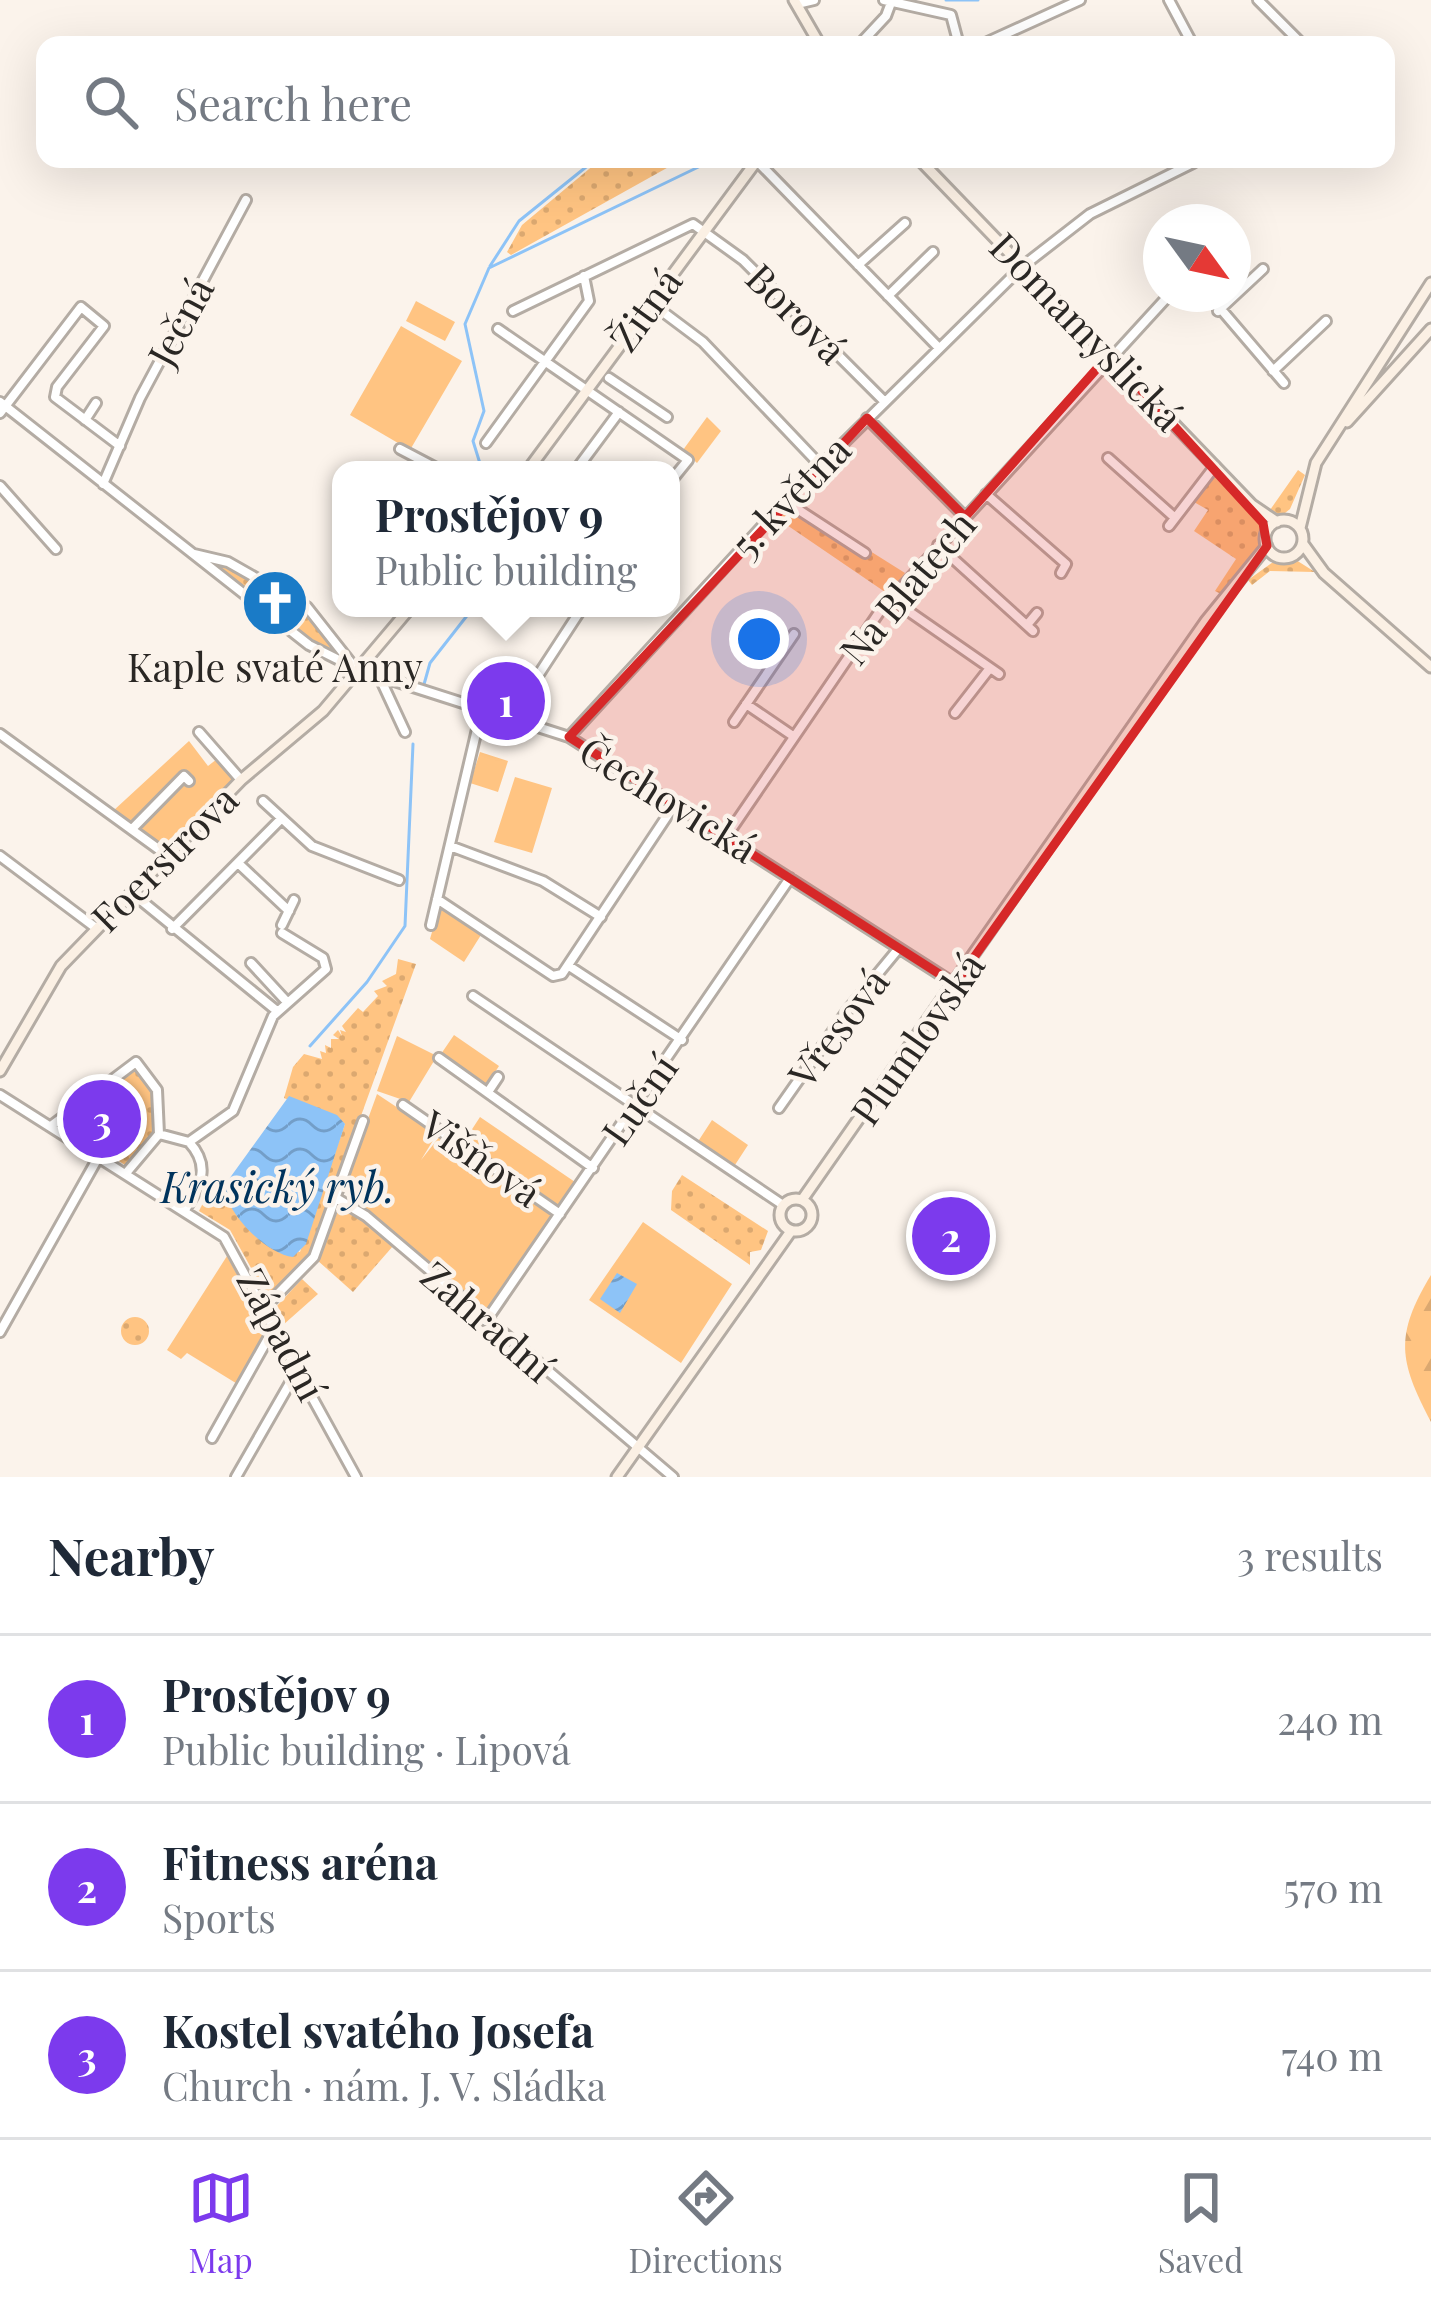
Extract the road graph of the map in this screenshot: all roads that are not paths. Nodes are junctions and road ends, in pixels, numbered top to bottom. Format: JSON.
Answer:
{"nodes":[{"id":1,"x":814,"y":0,"type":"edge"},
{"id":2,"x":1080,"y":0,"type":"edge"},
{"id":3,"x":1169,"y":0,"type":"edge"},
{"id":4,"x":1258,"y":0,"type":"edge"},
{"id":5,"x":889,"y":1,"type":"edge"},
{"id":6,"x":795,"y":2,"type":"edge"},
{"id":7,"x":815,"y":36,"type":"edge"},
{"id":8,"x":865,"y":36,"type":"edge"},
{"id":9,"x":957,"y":36,"type":"edge"},
{"id":10,"x":1001,"y":36,"type":"edge"},
{"id":11,"x":1188,"y":36,"type":"edge"},
{"id":12,"x":1294,"y":36,"type":"edge"},
{"id":13,"x":751,"y":168,"type":"edge"},
{"id":14,"x":765,"y":168,"type":"edge"},
{"id":15,"x":928,"y":168,"type":"edge"},
{"id":16,"x":1185,"y":168,"type":"edge"},
{"id":17,"x":246,"y":200,"type":"dead end"},
{"id":18,"x":905,"y":224,"type":"dead end"},
{"id":19,"x":704,"y":231,"type":"junction"},
{"id":20,"x":933,"y":252,"type":"dead end"},
{"id":21,"x":858,"y":265,"type":"junction"},
{"id":22,"x":1023,"y":266,"type":"junction"},
{"id":23,"x":1263,"y":269,"type":"dead end"},
{"id":24,"x":584,"y":276,"type":"junction"},
{"id":25,"x":1251,"y":280,"type":"edge"},
{"id":26,"x":1431,"y":283,"type":"edge"},
{"id":27,"x":888,"y":296,"type":"junction"},
{"id":28,"x":651,"y":303,"type":"junction"},
{"id":29,"x":513,"y":311,"type":"dead end"},
{"id":30,"x":1152,"y":312,"type":"edge"},
{"id":31,"x":1219,"y":312,"type":"edge"},
{"id":32,"x":1326,"y":321,"type":"dead end"},
{"id":33,"x":498,"y":329,"type":"dead end"},
{"id":34,"x":1431,"y":329,"type":"edge"},
{"id":35,"x":939,"y":347,"type":"junction"},
{"id":36,"x":1412,"y":349,"type":"junction"},
{"id":37,"x":1388,"y":350,"type":"junction"},
{"id":38,"x":1109,"y":355,"type":"junction"},
{"id":39,"x":546,"y":359,"type":"junction"},
{"id":40,"x":1273,"y":371,"type":"junction"},
{"id":41,"x":609,"y":378,"type":"dead end"},
{"id":42,"x":1284,"y":383,"type":"dead end"},
{"id":43,"x":587,"y":389,"type":"junction"},
{"id":44,"x":627,"y":390,"type":"junction"},
{"id":45,"x":884,"y":401,"type":"junction"},
{"id":46,"x":96,"y":403,"type":"dead end"},
{"id":47,"x":2,"y":407,"type":"edge"},
{"id":48,"x":616,"y":410,"type":"junction"},
{"id":49,"x":667,"y":417,"type":"dead end"},
{"id":50,"x":867,"y":418,"type":"junction"},
{"id":51,"x":86,"y":420,"type":"junction"},
{"id":52,"x":1335,"y":434,"type":"junction"},
{"id":53,"x":486,"y":443,"type":"dead end"},
{"id":54,"x":120,"y":446,"type":"junction"},
{"id":55,"x":400,"y":448,"type":"dead end"},
{"id":56,"x":1108,"y":458,"type":"dead end"},
{"id":57,"x":424,"y":461,"type":"edge"},
{"id":58,"x":535,"y":461,"type":"edge"},
{"id":59,"x":582,"y":461,"type":"edge"},
{"id":60,"x":820,"y":465,"type":"junction"},
{"id":61,"x":1215,"y":466,"type":"junction"},
{"id":62,"x":680,"y":470,"type":"edge"},
{"id":63,"x":103,"y":484,"type":"junction"},
{"id":64,"x":0,"y":486,"type":"edge"},
{"id":65,"x":1306,"y":488,"type":"junction"},
{"id":66,"x":986,"y":494,"type":"junction"},
{"id":67,"x":785,"y":501,"type":"junction"},
{"id":68,"x":1252,"y":505,"type":"junction"},
{"id":69,"x":965,"y":517,"type":"junction"},
{"id":70,"x":1281,"y":521,"type":"junction"},
{"id":71,"x":1300,"y":528,"type":"junction"},
{"id":72,"x":1266,"y":540,"type":"junction"},
{"id":73,"x":1303,"y":544,"type":"junction"},
{"id":74,"x":938,"y":545,"type":"junction"},
{"id":75,"x":56,"y":549,"type":"dead end"},
{"id":76,"x":865,"y":553,"type":"dead end"},
{"id":77,"x":194,"y":554,"type":"junction"},
{"id":78,"x":1276,"y":556,"type":"junction"},
{"id":79,"x":1292,"y":557,"type":"junction"},
{"id":80,"x":1067,"y":565,"type":"dead end"},
{"id":81,"x":1253,"y":568,"type":"junction"},
{"id":82,"x":1324,"y":573,"type":"junction"},
{"id":83,"x":890,"y":599,"type":"junction"},
{"id":84,"x":1037,"y":613,"type":"dead end"},
{"id":85,"x":680,"y":615,"type":"edge"},
{"id":86,"x":402,"y":617,"type":"edge"},
{"id":87,"x":576,"y":617,"type":"edge"},
{"id":88,"x":678,"y":617,"type":"edge"},
{"id":89,"x":794,"y":634,"type":"dead end"},
{"id":90,"x":1431,"y":667,"type":"edge"},
{"id":91,"x":355,"y":668,"type":"junction"},
{"id":92,"x":378,"y":674,"type":"junction"},
{"id":93,"x":746,"y":704,"type":"junction"},
{"id":94,"x":482,"y":708,"type":"junction"},
{"id":95,"x":955,"y":713,"type":"dead end"},
{"id":96,"x":512,"y":717,"type":"junction"},
{"id":97,"x":734,"y":722,"type":"dead end"},
{"id":98,"x":199,"y":732,"type":"dead end"},
{"id":99,"x":405,"y":732,"type":"dead end"},
{"id":100,"x":0,"y":734,"type":"edge"},
{"id":101,"x":569,"y":736,"type":"junction"},
{"id":102,"x":793,"y":736,"type":"junction"},
{"id":103,"x":241,"y":780,"type":"junction"},
{"id":104,"x":189,"y":781,"type":"dead end"},
{"id":105,"x":263,"y":801,"type":"dead end"},
{"id":106,"x":675,"y":803,"type":"junction"},
{"id":107,"x":280,"y":819,"type":"junction"},
{"id":108,"x":134,"y":828,"type":"junction"},
{"id":109,"x":726,"y":837,"type":"junction"},
{"id":110,"x":450,"y":845,"type":"junction"},
{"id":111,"x":0,"y":856,"type":"edge"},
{"id":112,"x":168,"y":856,"type":"junction"},
{"id":113,"x":238,"y":862,"type":"junction"},
{"id":114,"x":790,"y":878,"type":"junction"},
{"id":115,"x":399,"y":880,"type":"dead end"},
{"id":116,"x":133,"y":893,"type":"junction"},
{"id":117,"x":437,"y":899,"type":"junction"},
{"id":118,"x":294,"y":900,"type":"dead end"},
{"id":119,"x":289,"y":911,"type":"junction"},
{"id":120,"x":601,"y":917,"type":"junction"},
{"id":121,"x":430,"y":925,"type":"dead end"},
{"id":122,"x":96,"y":928,"type":"junction"},
{"id":123,"x":172,"y":929,"type":"junction"},
{"id":124,"x":899,"y":948,"type":"junction"},
{"id":125,"x":251,"y":963,"type":"dead end"},
{"id":126,"x":569,"y":966,"type":"junction"},
{"id":127,"x":956,"y":984,"type":"junction"},
{"id":128,"x":473,"y":996,"type":"dead end"},
{"id":129,"x":287,"y":1002,"type":"junction"},
{"id":130,"x":277,"y":1011,"type":"junction"},
{"id":131,"x":682,"y":1040,"type":"junction"},
{"id":132,"x":439,"y":1058,"type":"dead end"},
{"id":133,"x":0,"y":1071,"type":"edge"},
{"id":134,"x":498,"y":1077,"type":"dead end"},
{"id":135,"x":488,"y":1092,"type":"junction"},
{"id":136,"x":0,"y":1095,"type":"edge"},
{"id":137,"x":403,"y":1105,"type":"dead end"},
{"id":138,"x":779,"y":1108,"type":"dead end"},
{"id":139,"x":634,"y":1109,"type":"junction"},
{"id":140,"x":363,"y":1121,"type":"dead end"},
{"id":141,"x":51,"y":1126,"type":"junction"},
{"id":142,"x":159,"y":1134,"type":"junction"},
{"id":143,"x":189,"y":1142,"type":"junction"},
{"id":144,"x":99,"y":1156,"type":"junction"},
{"id":145,"x":593,"y":1168,"type":"junction"},
{"id":146,"x":127,"y":1172,"type":"junction"},
{"id":147,"x":336,"y":1198,"type":"junction"},
{"id":148,"x":805,"y":1202,"type":"junction"},
{"id":149,"x":783,"y":1205,"type":"junction"},
{"id":150,"x":185,"y":1210,"type":"junction"},
{"id":151,"x":560,"y":1214,"type":"junction"},
{"id":152,"x":787,"y":1228,"type":"junction"},
{"id":153,"x":266,"y":1306,"type":"junction"},
{"id":154,"x":486,"y":1321,"type":"junction"},
{"id":155,"x":275,"y":1325,"type":"junction"},
{"id":156,"x":0,"y":1332,"type":"edge"},
{"id":157,"x":298,"y":1370,"type":"junction"},
{"id":158,"x":212,"y":1438,"type":"dead end"},
{"id":159,"x":635,"y":1450,"type":"junction"},
{"id":160,"x":236,"y":1477,"type":"edge"},
{"id":161,"x":356,"y":1477,"type":"edge"},
{"id":162,"x":617,"y":1477,"type":"edge"},
{"id":163,"x":673,"y":1477,"type":"edge"}],
"edges":[{"from":1,"to":6,"type":"street"},
{"from":2,"to":10,"type":"street"},
{"from":3,"to":11,"type":"street"},
{"from":4,"to":12,"type":"street"},
{"from":5,"to":8,"type":"street"},
{"from":5,"to":9,"type":"street"},
{"from":6,"to":7,"type":"street"},
{"from":13,"to":19,"type":"street","name":"Žitná"},
{"from":14,"to":21,"type":"street"},
{"from":15,"to":22,"type":"street","name":"Domamyslická"},
{"from":16,"to":22,"type":"street","name":"5. května"},
{"from":17,"to":54,"type":"street","name":"Ječná"},
{"from":18,"to":21,"type":"street"},
{"from":19,"to":24,"type":"street","name":"Žitná"},
{"from":19,"to":28,"type":"street","name":"Žitná"},
{"from":19,"to":45,"type":"street","name":"Borová"},
{"from":20,"to":27,"type":"street"},
{"from":21,"to":27,"type":"street"},
{"from":22,"to":35,"type":"street","name":"5. května"},
{"from":22,"to":38,"type":"street","name":"Domamyslická"},
{"from":23,"to":25,"type":"street"},
{"from":24,"to":29,"type":"street","name":"Žitná"},
{"from":24,"to":39,"type":"street","name":"Žitná"},
{"from":26,"to":37,"type":"street"},
{"from":27,"to":35,"type":"street"},
{"from":28,"to":43,"type":"street","name":"Žitná"},
{"from":28,"to":60,"type":"street"},
{"from":30,"to":38,"type":"street","name":"Na Blatech"},
{"from":31,"to":40,"type":"street"},
{"from":32,"to":40,"type":"street"},
{"from":33,"to":39,"type":"street","name":"Žitná"},
{"from":34,"to":36,"type":"street"},
{"from":35,"to":45,"type":"street","name":"5. května"},
{"from":36,"to":37,"type":"street"},
{"from":36,"to":52,"type":"street"},
{"from":37,"to":52,"type":"street"},
{"from":38,"to":61,"type":"street","name":"Domamyslická"},
{"from":38,"to":66,"type":"street","name":"Na Blatech"},
{"from":39,"to":43,"type":"street","name":"Žitná"},
{"from":39,"to":53,"type":"street","name":"Žitná"},
{"from":40,"to":42,"type":"street"},
{"from":41,"to":44,"type":"street"},
{"from":43,"to":48,"type":"street"},
{"from":43,"to":58,"type":"street","name":"Žitná"},
{"from":44,"to":48,"type":"street"},
{"from":44,"to":49,"type":"street"},
{"from":45,"to":50,"type":"street","name":"5. května"},
{"from":46,"to":51,"type":"street"},
{"from":47,"to":51,"type":"street"},
{"from":47,"to":63,"type":"street","name":"Čechovická"},
{"from":48,"to":59,"type":"street"},
{"from":48,"to":62,"type":"street"},
{"from":50,"to":60,"type":"street","name":"5. května"},
{"from":50,"to":69,"type":"street"},
{"from":51,"to":54,"type":"street"},
{"from":52,"to":65,"type":"street"},
{"from":54,"to":63,"type":"street","name":"Ječná"},
{"from":55,"to":57,"type":"street"},
{"from":56,"to":61,"type":"street"},
{"from":60,"to":67,"type":"street","name":"5. května"},
{"from":61,"to":68,"type":"street","name":"Domamyslická"},
{"from":63,"to":77,"type":"street","name":"Čechovická"},
{"from":64,"to":75,"type":"street"},
{"from":65,"to":70,"type":"street"},
{"from":65,"to":71,"type":"street"},
{"from":66,"to":69,"type":"street","name":"Na Blatech"},
{"from":66,"to":80,"type":"street"},
{"from":67,"to":76,"type":"street"},
{"from":67,"to":85,"type":"street","name":"5. května"},
{"from":68,"to":70,"type":"street","name":"Domamyslická"},
{"from":68,"to":72,"type":"street","name":"Domamyslická"},
{"from":69,"to":74,"type":"street","name":"Na Blatech"},
{"from":70,"to":71,"type":"street"},
{"from":70,"to":72,"type":"street"},
{"from":71,"to":73,"type":"street"},
{"from":72,"to":78,"type":"street"},
{"from":72,"to":81,"type":"street"},
{"from":73,"to":79,"type":"street"},
{"from":73,"to":82,"type":"street"},
{"from":74,"to":83,"type":"street","name":"Na Blatech"},
{"from":74,"to":84,"type":"street"},
{"from":77,"to":91,"type":"street","name":"Čechovická"},
{"from":77,"to":91,"type":"street","name":"Čechovická"},
{"from":78,"to":79,"type":"street"},
{"from":78,"to":81,"type":"street"},
{"from":79,"to":82,"type":"street"},
{"from":81,"to":127,"type":"street","name":"Plumlovská"},
{"from":82,"to":90,"type":"street"},
{"from":83,"to":95,"type":"street"},
{"from":83,"to":102,"type":"street","name":"Na Blatech"},
{"from":86,"to":91,"type":"street"},
{"from":87,"to":96,"type":"street"},
{"from":88,"to":101,"type":"street","name":"5. května"},
{"from":89,"to":93,"type":"street"},
{"from":91,"to":92,"type":"street","name":"Čechovická"},
{"from":91,"to":103,"type":"street","name":"Foerstrova"},
{"from":92,"to":94,"type":"street","name":"Čechovická"},
{"from":92,"to":99,"type":"street"},
{"from":93,"to":97,"type":"street"},
{"from":93,"to":102,"type":"street"},
{"from":94,"to":96,"type":"street","name":"Čechovická"},
{"from":94,"to":110,"type":"street"},
{"from":96,"to":101,"type":"street","name":"Čechovická"},
{"from":98,"to":103,"type":"street"},
{"from":100,"to":108,"type":"street"},
{"from":101,"to":106,"type":"street","name":"Čechovická"},
{"from":102,"to":109,"type":"street","name":"Na Blatech"},
{"from":103,"to":112,"type":"street","name":"Foerstrova"},
{"from":104,"to":108,"type":"street"},
{"from":105,"to":107,"type":"street"},
{"from":106,"to":109,"type":"street","name":"Čechovická"},
{"from":106,"to":120,"type":"street"},
{"from":107,"to":113,"type":"street"},
{"from":107,"to":115,"type":"street"},
{"from":108,"to":112,"type":"street"},
{"from":109,"to":114,"type":"street","name":"Čechovická"},
{"from":110,"to":117,"type":"street"},
{"from":110,"to":120,"type":"street"},
{"from":111,"to":122,"type":"street"},
{"from":112,"to":116,"type":"street","name":"Foerstrova"},
{"from":113,"to":119,"type":"street"},
{"from":113,"to":123,"type":"street"},
{"from":114,"to":124,"type":"street","name":"Čechovická"},
{"from":114,"to":131,"type":"street","name":"Luční"},
{"from":116,"to":122,"type":"street","name":"Foerstrova"},
{"from":116,"to":123,"type":"street"},
{"from":117,"to":121,"type":"street"},
{"from":117,"to":126,"type":"street"},
{"from":118,"to":119,"type":"street"},
{"from":119,"to":129,"type":"street"},
{"from":120,"to":126,"type":"street"},
{"from":122,"to":133,"type":"street","name":"Foerstrova"},
{"from":123,"to":130,"type":"street"},
{"from":124,"to":127,"type":"street","name":"Čechovická"},
{"from":124,"to":138,"type":"street","name":"Vřesová"},
{"from":125,"to":129,"type":"street"},
{"from":126,"to":131,"type":"street"},
{"from":127,"to":148,"type":"street","name":"Plumlovská"},
{"from":128,"to":139,"type":"street"},
{"from":129,"to":130,"type":"street"},
{"from":130,"to":143,"type":"street"},
{"from":131,"to":139,"type":"street","name":"Luční"},
{"from":132,"to":135,"type":"street"},
{"from":134,"to":135,"type":"street"},
{"from":135,"to":145,"type":"street"},
{"from":136,"to":141,"type":"street","name":"Západní"},
{"from":137,"to":151,"type":"street","name":"Višňová"},
{"from":139,"to":145,"type":"street","name":"Luční"},
{"from":139,"to":149,"type":"street"},
{"from":140,"to":147,"type":"street"},
{"from":141,"to":142,"type":"street"},
{"from":141,"to":144,"type":"street","name":"Západní"},
{"from":142,"to":143,"type":"street"},
{"from":142,"to":146,"type":"street"},
{"from":143,"to":150,"type":"street"},
{"from":144,"to":146,"type":"street","name":"Západní"},
{"from":144,"to":156,"type":"street"},
{"from":145,"to":151,"type":"street","name":"Luční"},
{"from":146,"to":150,"type":"street","name":"Západní"},
{"from":147,"to":153,"type":"street"},
{"from":147,"to":154,"type":"street","name":"Zahradní"},
{"from":148,"to":149,"type":"street"},
{"from":148,"to":152,"type":"street","name":"Plumlovská"},
{"from":149,"to":152,"type":"street","name":"Plumlovská"},
{"from":150,"to":153,"type":"street","name":"Západní"},
{"from":151,"to":154,"type":"street","name":"Luční"},
{"from":152,"to":159,"type":"street","name":"Plumlovská"},
{"from":153,"to":155,"type":"street","name":"Západní"},
{"from":154,"to":159,"type":"street","name":"Zahradní"},
{"from":155,"to":157,"type":"street","name":"Západní"},
{"from":155,"to":158,"type":"street"},
{"from":157,"to":160,"type":"street"},
{"from":157,"to":161,"type":"street","name":"Západní"},
{"from":159,"to":162,"type":"street","name":"Plumlovská"},
{"from":159,"to":163,"type":"street","name":"Zahradní"}]}
